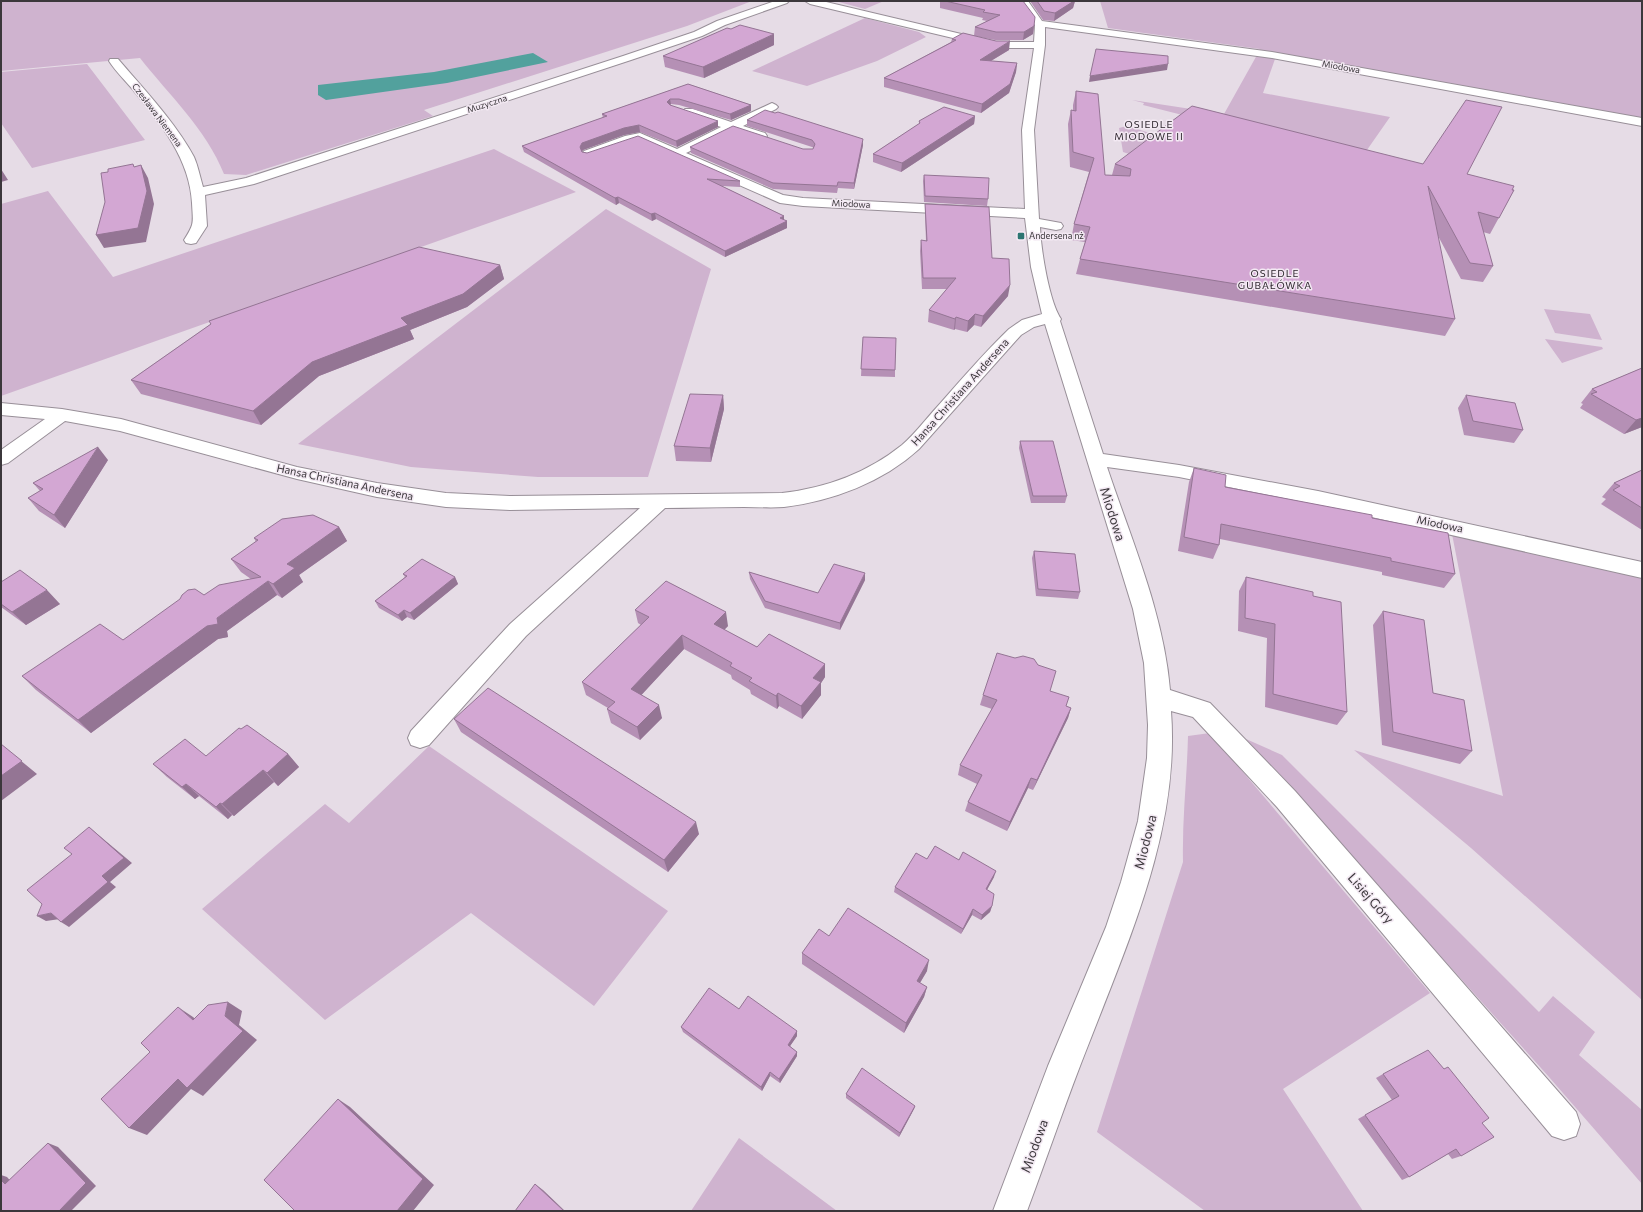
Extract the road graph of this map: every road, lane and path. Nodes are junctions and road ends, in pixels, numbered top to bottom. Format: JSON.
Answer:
{"nodes":[{"id":1,"x":810,"y":1,"type":"edge"},
{"id":2,"x":1023,"y":1,"type":"edge"},
{"id":3,"x":778,"y":3,"type":"edge"},
{"id":4,"x":1038,"y":23,"type":"junction"},
{"id":5,"x":1040,"y":45,"type":"junction"},
{"id":6,"x":114,"y":61,"type":"dead end"},
{"id":7,"x":772,"y":107,"type":"dead end"},
{"id":8,"x":675,"y":108,"type":"edge"},
{"id":9,"x":1642,"y":122,"type":"edge"},
{"id":10,"x":732,"y":127,"type":"junction"},
{"id":11,"x":770,"y":139,"type":"edge"},
{"id":12,"x":678,"y":153,"type":"junction"},
{"id":13,"x":588,"y":154,"type":"edge"},
{"id":14,"x":198,"y":192,"type":"junction"},
{"id":15,"x":1033,"y":218,"type":"junction"},
{"id":16,"x":1056,"y":226,"type":"dead end"},
{"id":17,"x":190,"y":240,"type":"dead end"},
{"id":18,"x":1053,"y":319,"type":"junction"},
{"id":19,"x":1,"y":409,"type":"edge"},
{"id":20,"x":62,"y":415,"type":"junction"},
{"id":21,"x":1,"y":459,"type":"edge"},
{"id":22,"x":1095,"y":459,"type":"junction"},
{"id":23,"x":659,"y":502,"type":"junction"},
{"id":24,"x":1642,"y":570,"type":"edge"},
{"id":25,"x":1159,"y":697,"type":"junction"},
{"id":26,"x":420,"y":738,"type":"dead end"},
{"id":27,"x":1564,"y":1124,"type":"dead end"},
{"id":28,"x":1010,"y":1211,"type":"edge"}],
"edges":[{"from":1,"to":5,"type":"street"},
{"from":2,"to":4,"type":"street","name":"Miodowa"},
{"from":3,"to":14,"type":"street","name":"Muzyczna"},
{"from":4,"to":5,"type":"street","name":"Miodowa"},
{"from":4,"to":9,"type":"street","name":"Miodowa"},
{"from":5,"to":15,"type":"street","name":"Miodowa"},
{"from":6,"to":14,"type":"street","name":"Czesława Niemena"},
{"from":7,"to":10,"type":"street"},
{"from":8,"to":10,"type":"street"},
{"from":10,"to":11,"type":"street"},
{"from":10,"to":12,"type":"street"},
{"from":12,"to":13,"type":"street","name":"Miodowa"},
{"from":12,"to":15,"type":"street","name":"Miodowa"},
{"from":14,"to":17,"type":"street","name":"Czesława Niemena"},
{"from":15,"to":16,"type":"street","name":"Miodowa"},
{"from":15,"to":18,"type":"street","name":"Miodowa"},
{"from":18,"to":22,"type":"street","name":"Miodowa"},
{"from":18,"to":23,"type":"street","name":"Hansa Christiana Andersena"},
{"from":19,"to":20,"type":"street","name":"Hansa Christiana Andersena"},
{"from":20,"to":21,"type":"street"},
{"from":20,"to":23,"type":"street","name":"Hansa Christiana Andersena"},
{"from":22,"to":24,"type":"street","name":"Miodowa"},
{"from":22,"to":25,"type":"street","name":"Miodowa"},
{"from":23,"to":26,"type":"street"},
{"from":25,"to":27,"type":"street","name":"Lisiej Góry"},
{"from":25,"to":28,"type":"street","name":"Miodowa"}]}
